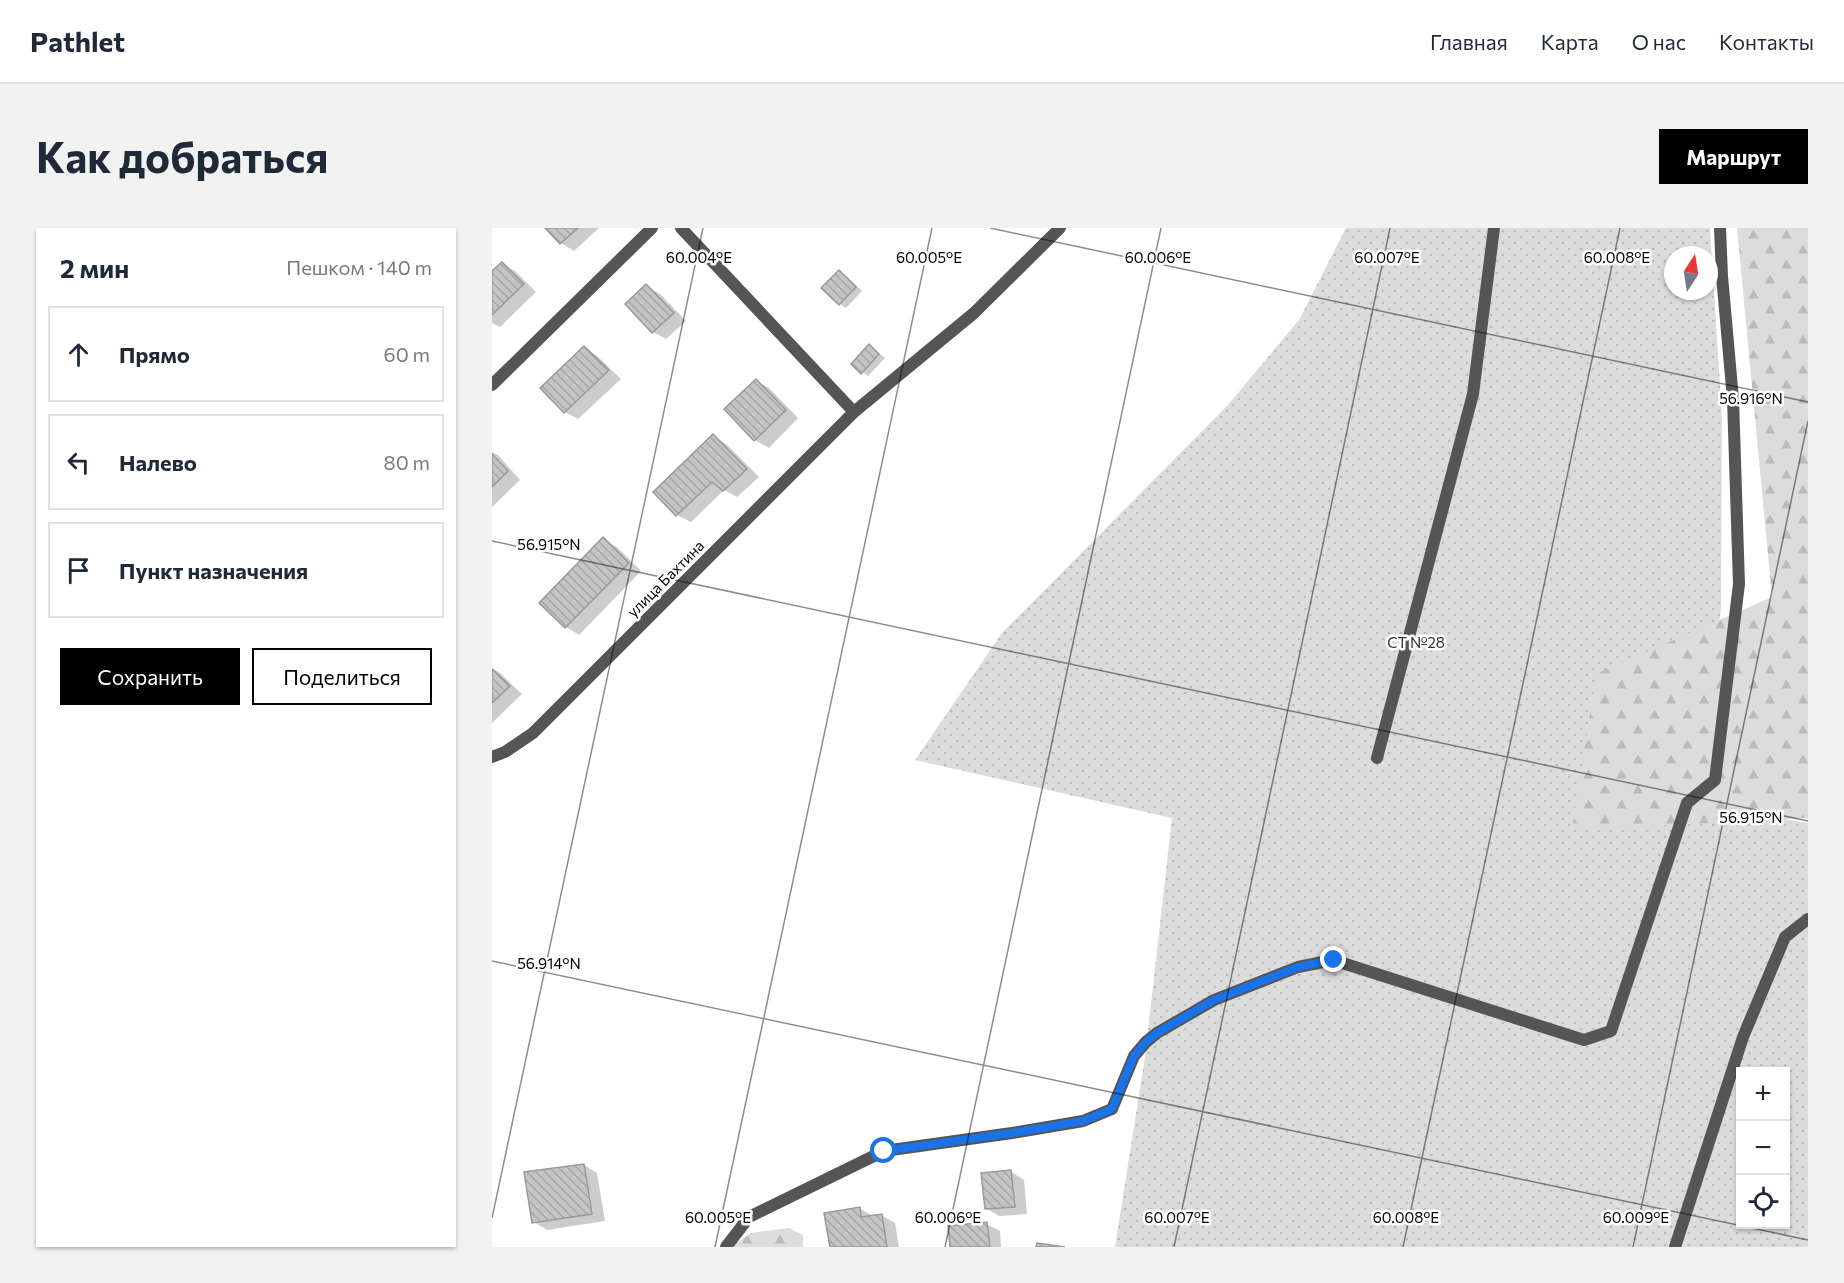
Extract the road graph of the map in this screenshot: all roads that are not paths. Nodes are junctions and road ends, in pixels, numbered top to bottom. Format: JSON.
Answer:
{"nodes":[{"id":1,"x":652,"y":228,"type":"edge"},
{"id":2,"x":681,"y":228,"type":"edge"},
{"id":3,"x":1060,"y":228,"type":"edge"},
{"id":4,"x":1494,"y":228,"type":"edge"},
{"id":5,"x":1720,"y":228,"type":"edge"},
{"id":6,"x":492,"y":385,"type":"edge"},
{"id":7,"x":854,"y":412,"type":"junction"},
{"id":8,"x":492,"y":757,"type":"edge"},
{"id":9,"x":1377,"y":758,"type":"dead end"},
{"id":10,"x":1808,"y":919,"type":"edge"},
{"id":11,"x":726,"y":1247,"type":"edge"},
{"id":12,"x":1675,"y":1247,"type":"edge"}],
"edges":[{"from":1,"to":6,"type":"street"},
{"from":2,"to":7,"type":"street"},
{"from":3,"to":7,"type":"street","name":"улица Бахтина"},
{"from":4,"to":9,"type":"street"},
{"from":5,"to":11,"type":"street"},
{"from":7,"to":8,"type":"street","name":"улица Бахтина"},
{"from":10,"to":12,"type":"street"}]}
